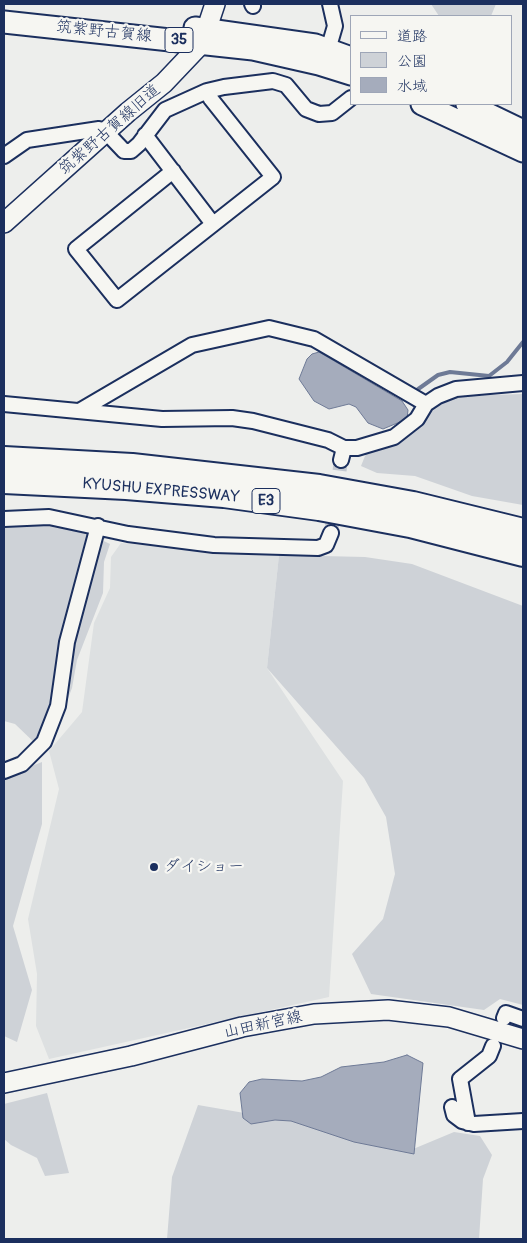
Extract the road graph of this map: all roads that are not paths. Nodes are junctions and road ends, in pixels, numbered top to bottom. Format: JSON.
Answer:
{"nodes":[{"id":1,"x":215,"y":4,"type":"edge"},
{"id":2,"x":330,"y":4,"type":"edge"},
{"id":3,"x":4,"y":7,"type":"edge"},
{"id":4,"x":4,"y":22,"type":"edge"},
{"id":5,"x":204,"y":36,"type":"junction"},
{"id":6,"x":328,"y":50,"type":"junction"},
{"id":7,"x":350,"y":58,"type":"edge"},
{"id":8,"x":350,"y":74,"type":"edge"},
{"id":9,"x":208,"y":91,"type":"junction"},
{"id":10,"x":350,"y":99,"type":"edge"},
{"id":11,"x":424,"y":105,"type":"edge"},
{"id":12,"x":469,"y":105,"type":"edge"},
{"id":13,"x":523,"y":131,"type":"edge"},
{"id":14,"x":106,"y":132,"type":"junction"},
{"id":15,"x":146,"y":135,"type":"junction"},
{"id":16,"x":523,"y":151,"type":"edge"},
{"id":17,"x":4,"y":156,"type":"edge"},
{"id":18,"x":173,"y":171,"type":"junction"},
{"id":19,"x":4,"y":223,"type":"edge"},
{"id":20,"x":213,"y":224,"type":"junction"},
{"id":21,"x":523,"y":383,"type":"edge"},
{"id":22,"x":4,"y":404,"type":"edge"},
{"id":23,"x":426,"y":404,"type":"junction"},
{"id":24,"x":80,"y":410,"type":"junction"},
{"id":25,"x":4,"y":459,"type":"edge"},
{"id":26,"x":4,"y":481,"type":"edge"},
{"id":27,"x":4,"y":519,"type":"edge"},
{"id":28,"x":98,"y":526,"type":"junction"},
{"id":29,"x":523,"y":531,"type":"edge"},
{"id":30,"x":330,"y":534,"type":"tunnel mouth"},
{"id":31,"x":523,"y":554,"type":"edge"},
{"id":32,"x":4,"y":771,"type":"edge"},
{"id":33,"x":504,"y":1018,"type":"dead end"},
{"id":34,"x":523,"y":1019,"type":"edge"},
{"id":35,"x":523,"y":1039,"type":"edge"},
{"id":36,"x":493,"y":1046,"type":"dead end"},
{"id":37,"x":4,"y":1083,"type":"edge"},
{"id":38,"x":452,"y":1107,"type":"dead end"},
{"id":39,"x":523,"y":1121,"type":"edge"},
{"id":40,"x":468,"y":1123,"type":"junction"}],
"edges":[{"from":1,"to":5,"type":"main road"},
{"from":2,"to":6,"type":"street"},
{"from":3,"to":5,"type":"main road","name":"筑紫野古賀線","number":"35"},
{"from":4,"to":5,"type":"main road","name":"筑紫野古賀線","number":"35"},
{"from":5,"to":6,"type":"main road","name":"筑紫野古賀線","number":"35"},
{"from":5,"to":8,"type":"main road","name":"筑紫野古賀線","number":"35"},
{"from":5,"to":14,"type":"main road","name":"筑紫野古賀線旧道"},
{"from":6,"to":7,"type":"main road","name":"筑紫野古賀線","number":"35"},
{"from":9,"to":10,"type":"street"},
{"from":9,"to":15,"type":"street"},
{"from":9,"to":20,"type":"street"},
{"from":11,"to":16,"type":"main road"},
{"from":12,"to":13,"type":"main road"},
{"from":14,"to":15,"type":"street"},
{"from":14,"to":17,"type":"street"},
{"from":14,"to":19,"type":"main road","name":"筑紫野古賀線旧道"},
{"from":15,"to":18,"type":"street"},
{"from":18,"to":20,"type":"street"},
{"from":18,"to":20,"type":"street"},
{"from":21,"to":23,"type":"street"},
{"from":22,"to":24,"type":"street"},
{"from":23,"to":24,"type":"street"},
{"from":23,"to":24,"type":"street"},
{"from":25,"to":29,"type":"highway","name":"KYUSHU EXPRESSWAY","number":"E3"},
{"from":26,"to":31,"type":"highway","name":"KYUSHU EXPRESSWAY","number":"E3"},
{"from":27,"to":28,"type":"street"},
{"from":28,"to":30,"type":"street"},
{"from":28,"to":32,"type":"street"},
{"from":33,"to":34,"type":"street"},
{"from":35,"to":37,"type":"main road","name":"山田新宮線"},
{"from":36,"to":40,"type":"street"},
{"from":38,"to":40,"type":"street"},
{"from":39,"to":40,"type":"street"}]}
